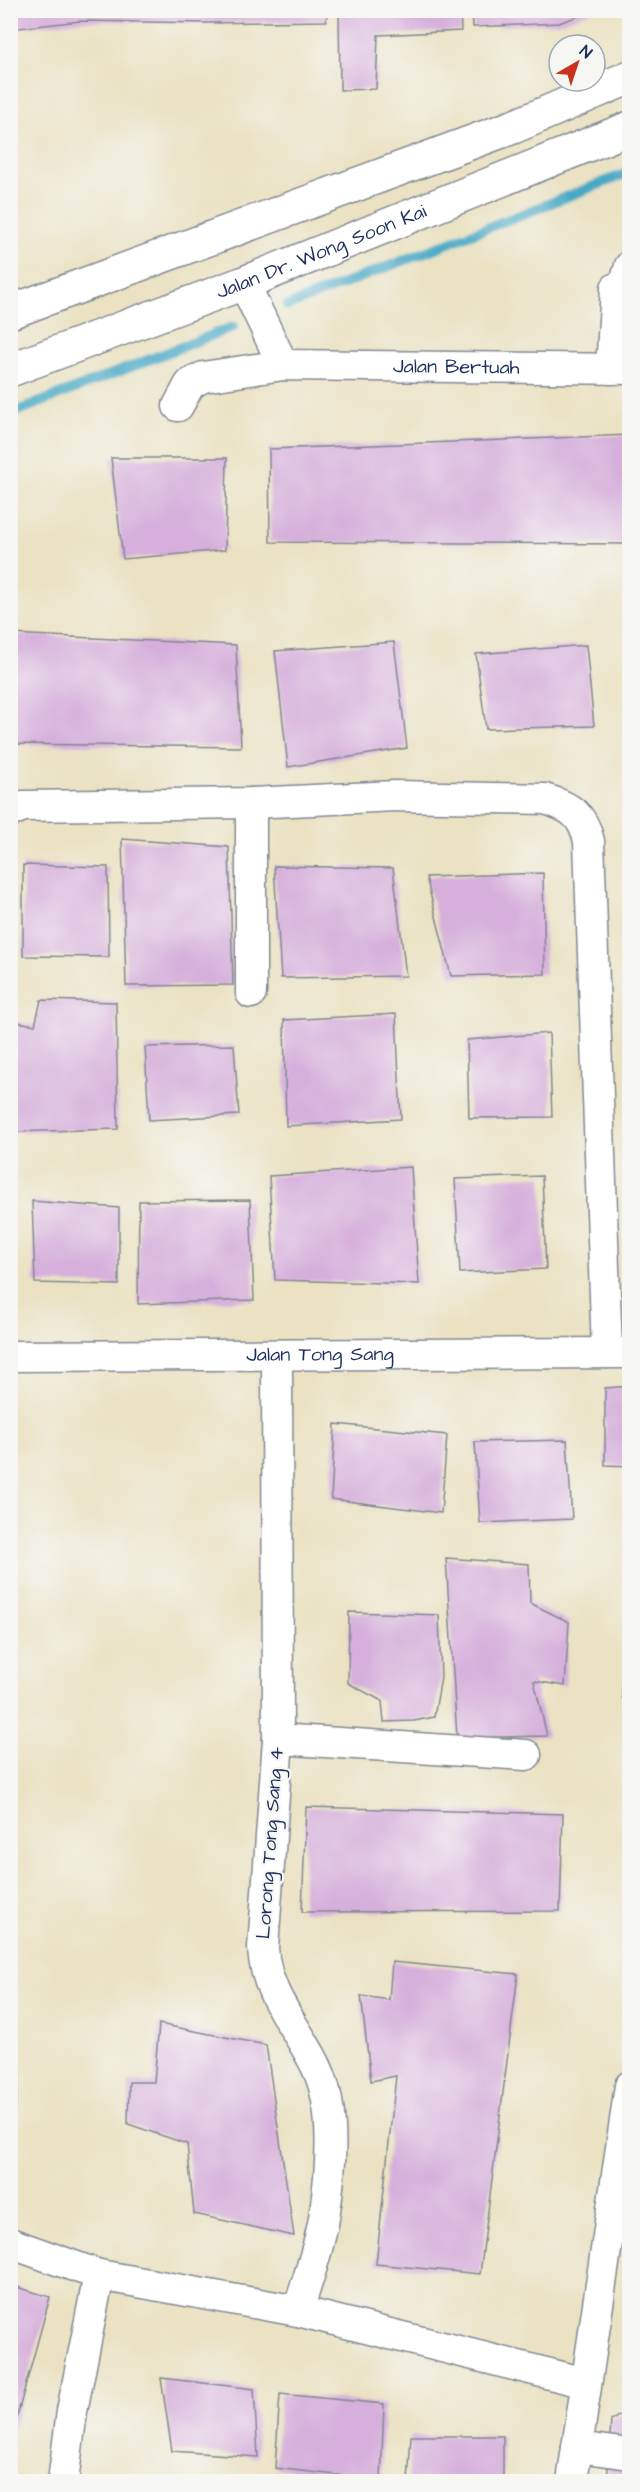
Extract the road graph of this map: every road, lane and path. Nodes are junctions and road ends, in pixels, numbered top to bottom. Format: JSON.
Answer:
{"nodes":[{"id":1,"x":630,"y":77,"type":"edge"},
{"id":2,"x":630,"y":128,"type":"edge"},
{"id":3,"x":630,"y":254,"type":"edge"},
{"id":4,"x":244,"y":283,"type":"junction"},
{"id":5,"x":623,"y":289,"type":"edge"},
{"id":6,"x":10,"y":312,"type":"edge"},
{"id":7,"x":283,"y":365,"type":"junction"},
{"id":8,"x":620,"y":369,"type":"edge"},
{"id":9,"x":10,"y":370,"type":"edge"},
{"id":10,"x":178,"y":406,"type":"dead end"},
{"id":11,"x":251,"y":803,"type":"junction"},
{"id":12,"x":17,"y":809,"type":"edge"},
{"id":13,"x":251,"y":993,"type":"dead end"},
{"id":14,"x":618,"y":1353,"type":"edge"},
{"id":15,"x":277,"y":1355,"type":"junction"},
{"id":16,"x":10,"y":1356,"type":"edge"},
{"id":17,"x":630,"y":1670,"type":"edge"},
{"id":18,"x":630,"y":1695,"type":"edge"},
{"id":19,"x":278,"y":1739,"type":"junction"},
{"id":20,"x":526,"y":1755,"type":"dead end"},
{"id":21,"x":630,"y":2086,"type":"edge"},
{"id":22,"x":10,"y":2243,"type":"edge"},
{"id":23,"x":99,"y":2275,"type":"junction"},
{"id":24,"x":298,"y":2311,"type":"junction"},
{"id":25,"x":586,"y":2383,"type":"junction"},
{"id":26,"x":577,"y":2447,"type":"junction"},
{"id":27,"x":630,"y":2454,"type":"edge"},
{"id":28,"x":63,"y":2481,"type":"edge"},
{"id":29,"x":572,"y":2481,"type":"edge"}],
"edges":[{"from":1,"to":6,"type":"main road"},
{"from":2,"to":4,"type":"main road","name":"Jalan Dr. Wong Soon Kai"},
{"from":3,"to":5,"type":"lane"},
{"from":4,"to":7,"type":"street"},
{"from":4,"to":9,"type":"main road","name":"Jalan Dr. Wong Soon Kai"},
{"from":5,"to":8,"type":"street"},
{"from":7,"to":8,"type":"street","name":"Jalan Bertuah"},
{"from":7,"to":10,"type":"street","name":"Jalan Bertuah"},
{"from":11,"to":12,"type":"street"},
{"from":11,"to":13,"type":"street"},
{"from":11,"to":14,"type":"street"},
{"from":14,"to":15,"type":"street","name":"Jalan Tong Sang"},
{"from":15,"to":16,"type":"street","name":"Jalan Tong Sang"},
{"from":15,"to":19,"type":"street","name":"Lorong Tong Sang 4"},
{"from":17,"to":18,"type":"lane"},
{"from":19,"to":20,"type":"street"},
{"from":19,"to":24,"type":"street","name":"Lorong Tong Sang 4"},
{"from":21,"to":25,"type":"street"},
{"from":22,"to":23,"type":"street"},
{"from":23,"to":24,"type":"street"},
{"from":23,"to":28,"type":"street"},
{"from":24,"to":25,"type":"street"},
{"from":25,"to":26,"type":"street"},
{"from":26,"to":27,"type":"street"},
{"from":26,"to":29,"type":"street"}]}
